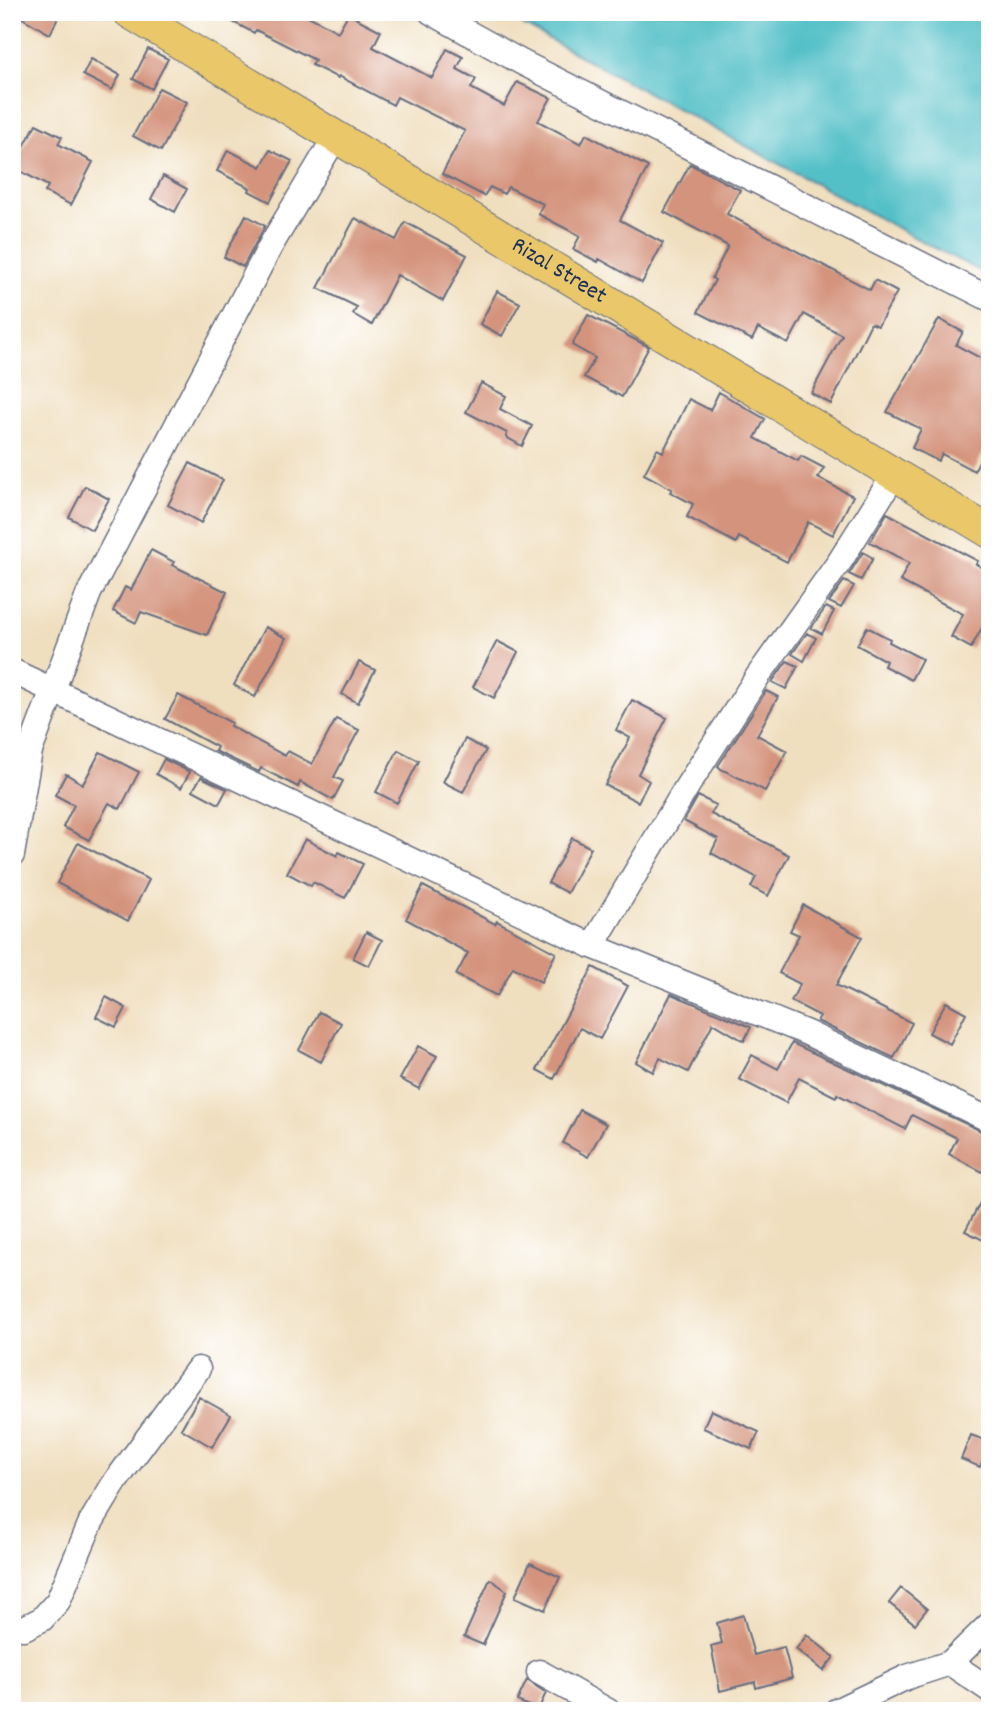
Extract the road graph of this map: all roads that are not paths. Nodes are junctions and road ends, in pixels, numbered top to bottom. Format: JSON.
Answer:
{"nodes":[{"id":1,"x":129,"y":12,"type":"edge"},
{"id":2,"x":431,"y":12,"type":"edge"},
{"id":3,"x":336,"y":136,"type":"junction"},
{"id":4,"x":990,"y":299,"type":"edge"},
{"id":5,"x":894,"y":475,"type":"junction"},
{"id":6,"x":990,"y":532,"type":"edge"},
{"id":7,"x":12,"y":671,"type":"edge"},
{"id":8,"x":52,"y":688,"type":"junction"},
{"id":9,"x":12,"y":855,"type":"edge"},
{"id":10,"x":592,"y":946,"type":"junction"},
{"id":11,"x":990,"y":1120,"type":"edge"},
{"id":12,"x":198,"y":1368,"type":"dead end"},
{"id":13,"x":990,"y":1624,"type":"edge"},
{"id":14,"x":12,"y":1627,"type":"edge"},
{"id":15,"x":950,"y":1663,"type":"junction"},
{"id":16,"x":540,"y":1672,"type":"dead end"},
{"id":17,"x":990,"y":1690,"type":"edge"},
{"id":18,"x":608,"y":1711,"type":"edge"},
{"id":19,"x":836,"y":1711,"type":"edge"}],
"edges":[{"from":1,"to":3,"type":"main road","name":"Rizal Street"},
{"from":2,"to":4,"type":"street"},
{"from":3,"to":5,"type":"main road","name":"Rizal Street"},
{"from":3,"to":8,"type":"street"},
{"from":5,"to":6,"type":"main road","name":"Rizal Street"},
{"from":5,"to":10,"type":"street"},
{"from":7,"to":8,"type":"street"},
{"from":8,"to":9,"type":"street"},
{"from":8,"to":10,"type":"street"},
{"from":10,"to":11,"type":"street"},
{"from":12,"to":14,"type":"street"},
{"from":13,"to":15,"type":"street"},
{"from":15,"to":17,"type":"street"},
{"from":15,"to":19,"type":"street"},
{"from":16,"to":18,"type":"street"}]}
